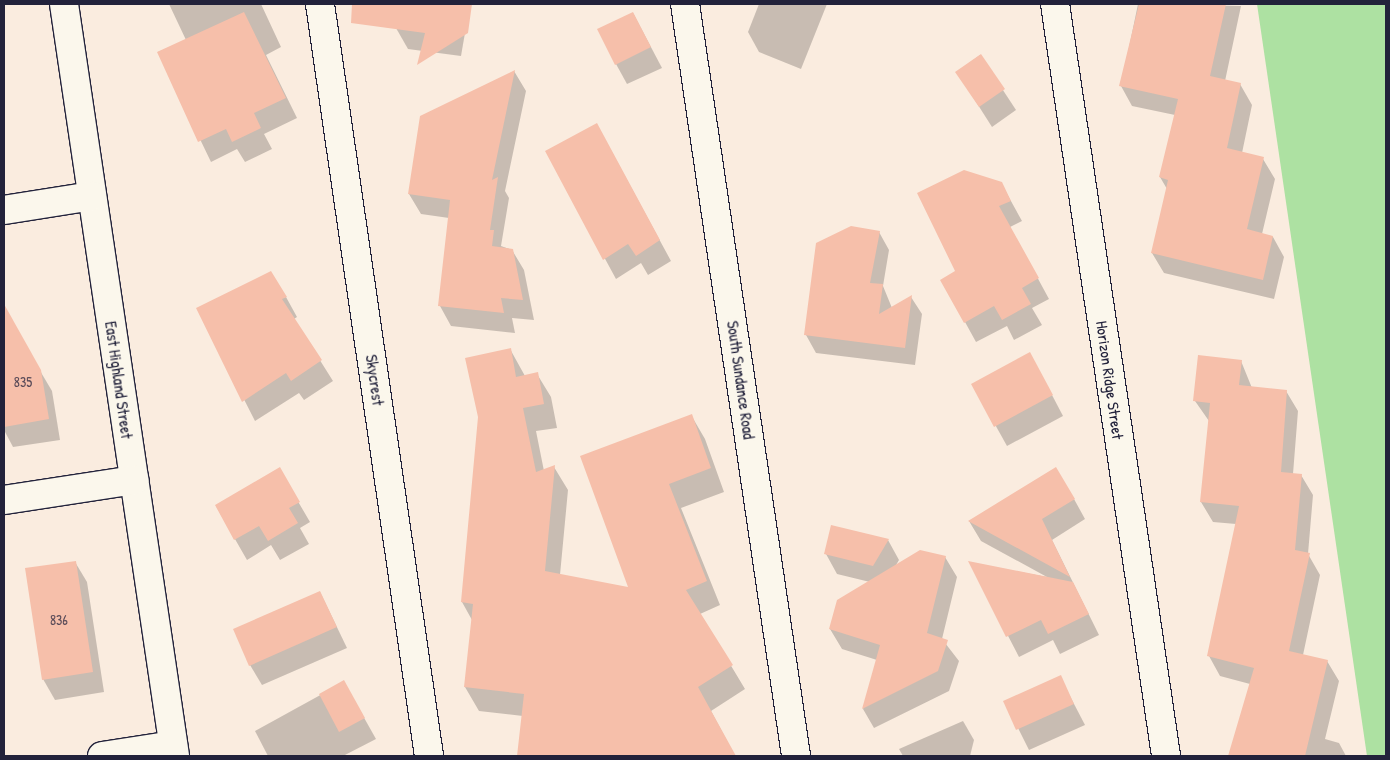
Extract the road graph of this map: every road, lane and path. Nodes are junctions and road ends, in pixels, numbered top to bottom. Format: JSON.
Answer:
{"nodes":[{"id":1,"x":64,"y":4,"type":"edge"},
{"id":2,"x":320,"y":4,"type":"edge"},
{"id":3,"x":685,"y":4,"type":"edge"},
{"id":4,"x":1055,"y":4,"type":"edge"},
{"id":5,"x":92,"y":196,"type":"junction"},
{"id":6,"x":4,"y":210,"type":"edge"},
{"id":7,"x":134,"y":480,"type":"junction"},
{"id":8,"x":4,"y":500,"type":"edge"},
{"id":9,"x":174,"y":751,"type":"edge"},
{"id":10,"x":102,"y":756,"type":"edge"},
{"id":11,"x":429,"y":756,"type":"edge"},
{"id":12,"x":796,"y":756,"type":"edge"},
{"id":13,"x":1166,"y":756,"type":"edge"}],
"edges":[{"from":1,"to":5,"type":"street","name":"East Highland Street"},
{"from":2,"to":11,"type":"street","name":"Skycrest"},
{"from":3,"to":12,"type":"street","name":"South Sundance Road"},
{"from":4,"to":13,"type":"street","name":"Horizon Ridge Street"},
{"from":5,"to":6,"type":"street"},
{"from":5,"to":7,"type":"street","name":"East Highland Street"},
{"from":7,"to":8,"type":"street"},
{"from":7,"to":9,"type":"street","name":"East Highland Street"},
{"from":9,"to":10,"type":"street"}]}
